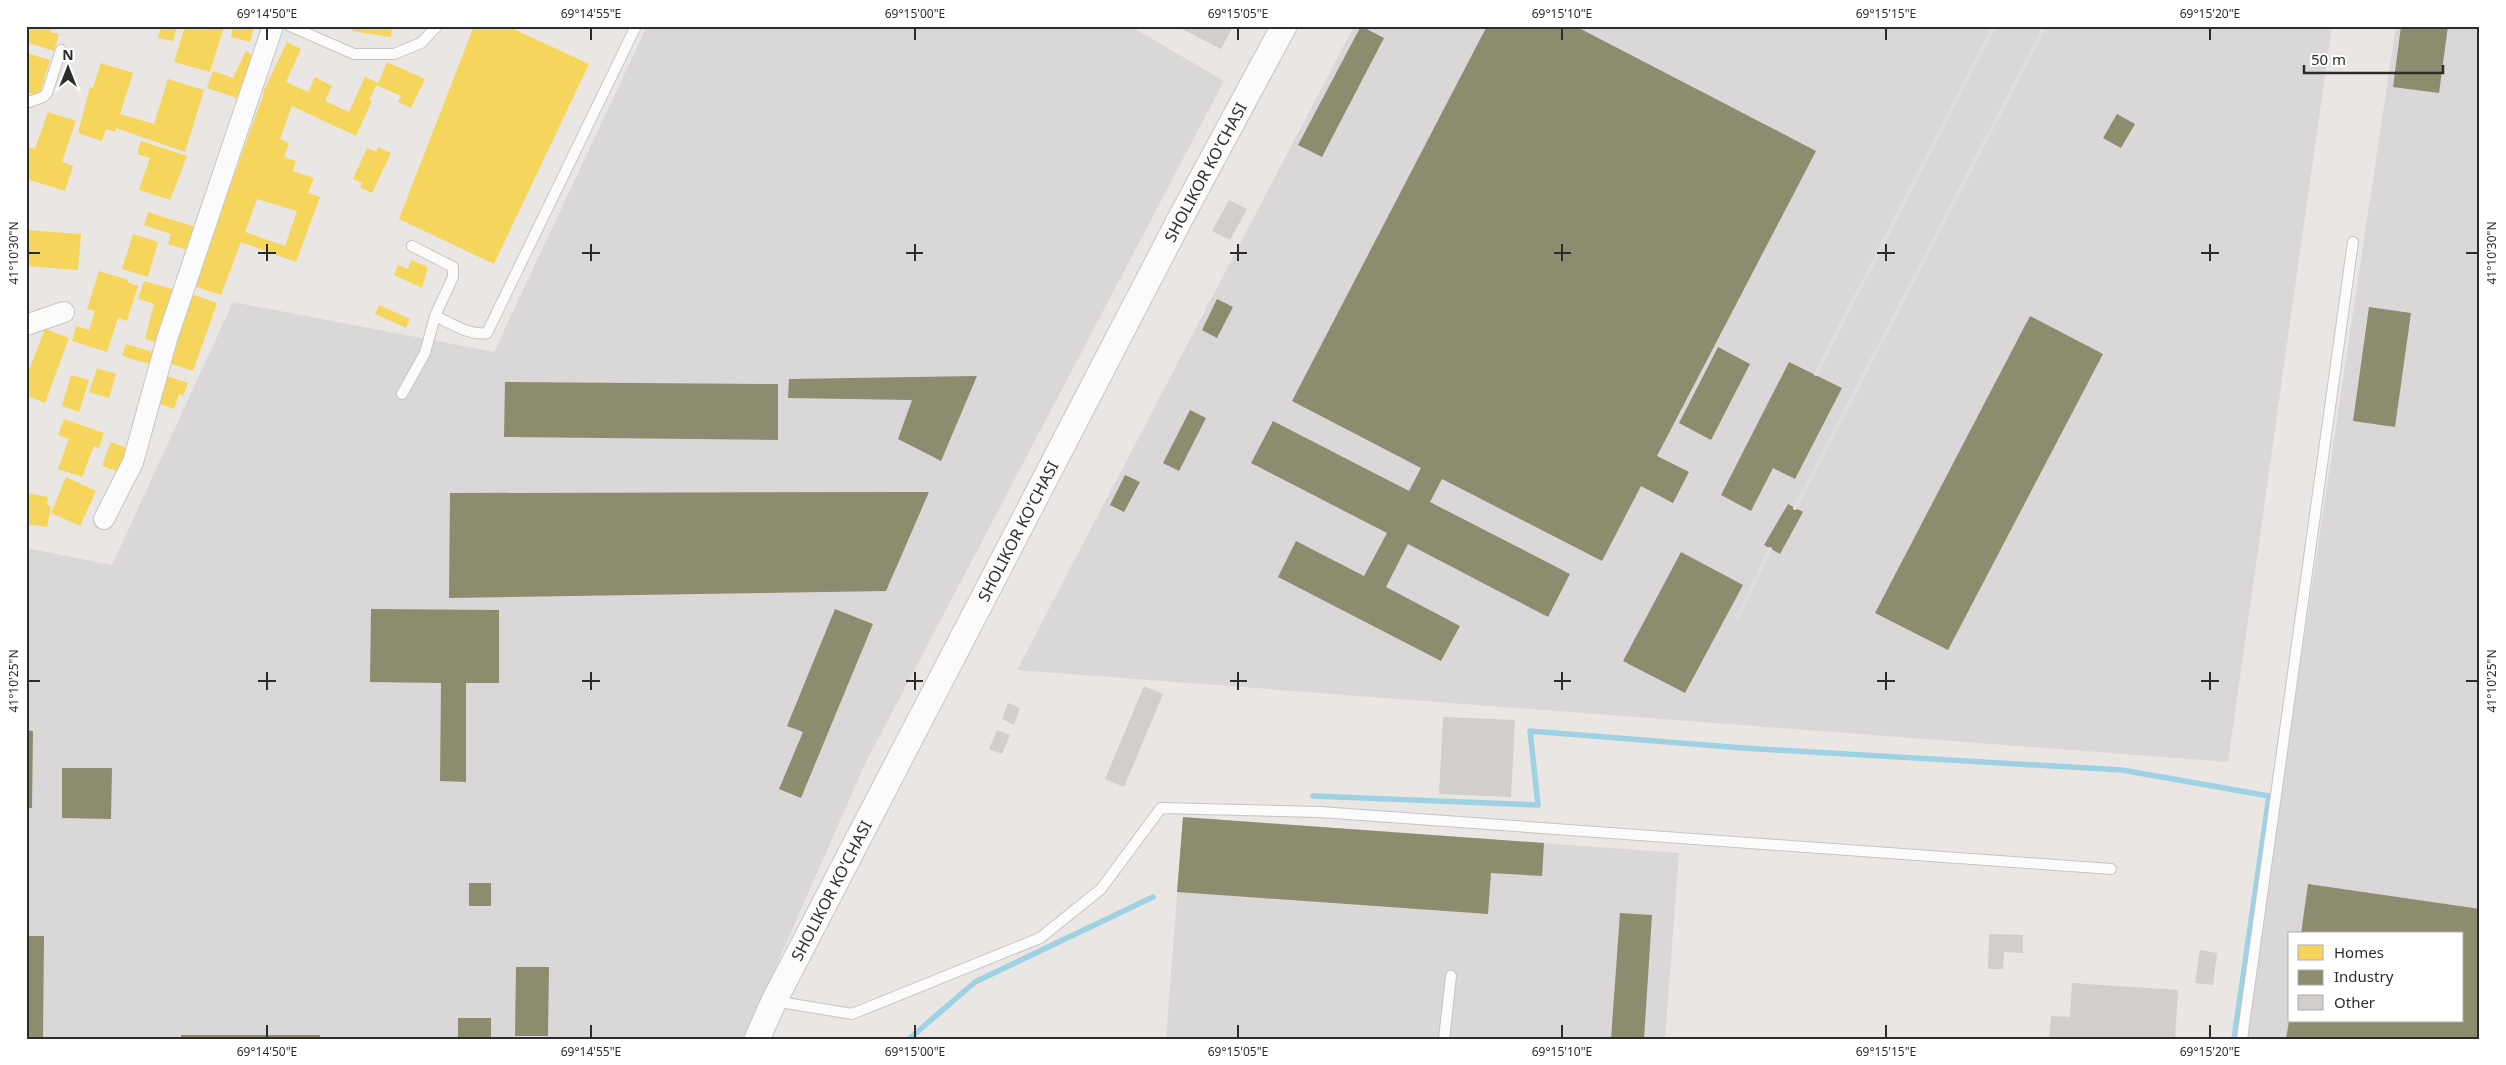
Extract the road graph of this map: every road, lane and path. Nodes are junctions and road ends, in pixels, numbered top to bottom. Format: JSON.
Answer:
{"nodes":[{"id":1,"x":273,"y":26,"type":"edge"},
{"id":2,"x":290,"y":26,"type":"edge"},
{"id":3,"x":437,"y":26,"type":"edge"},
{"id":4,"x":636,"y":26,"type":"edge"},
{"id":5,"x":1284,"y":26,"type":"edge"},
{"id":6,"x":61,"y":50,"type":"dead end"},
{"id":7,"x":26,"y":103,"type":"edge"},
{"id":8,"x":2353,"y":242,"type":"dead end"},
{"id":9,"x":412,"y":246,"type":"dead end"},
{"id":10,"x":64,"y":312,"type":"dead end"},
{"id":11,"x":435,"y":316,"type":"junction"},
{"id":12,"x":26,"y":325,"type":"edge"},
{"id":13,"x":402,"y":394,"type":"dead end"},
{"id":14,"x":104,"y":520,"type":"dead end"},
{"id":15,"x":2111,"y":869,"type":"dead end"},
{"id":16,"x":1451,"y":976,"type":"dead end"},
{"id":17,"x":774,"y":1001,"type":"junction"},
{"id":18,"x":756,"y":1039,"type":"edge"},
{"id":19,"x":1444,"y":1039,"type":"edge"},
{"id":20,"x":2242,"y":1039,"type":"edge"}],
"edges":[{"from":1,"to":14,"type":"street"},
{"from":2,"to":3,"type":"lane"},
{"from":4,"to":11,"type":"lane"},
{"from":5,"to":17,"type":"street","name":"SHOLIKOR KO'CHASI"},
{"from":6,"to":7,"type":"lane"},
{"from":8,"to":20,"type":"lane"},
{"from":9,"to":11,"type":"lane"},
{"from":10,"to":12,"type":"street"},
{"from":11,"to":13,"type":"lane"},
{"from":15,"to":17,"type":"lane"},
{"from":16,"to":19,"type":"lane"},
{"from":17,"to":18,"type":"street","name":"SHOLIKOR KO'CHASI"}]}
